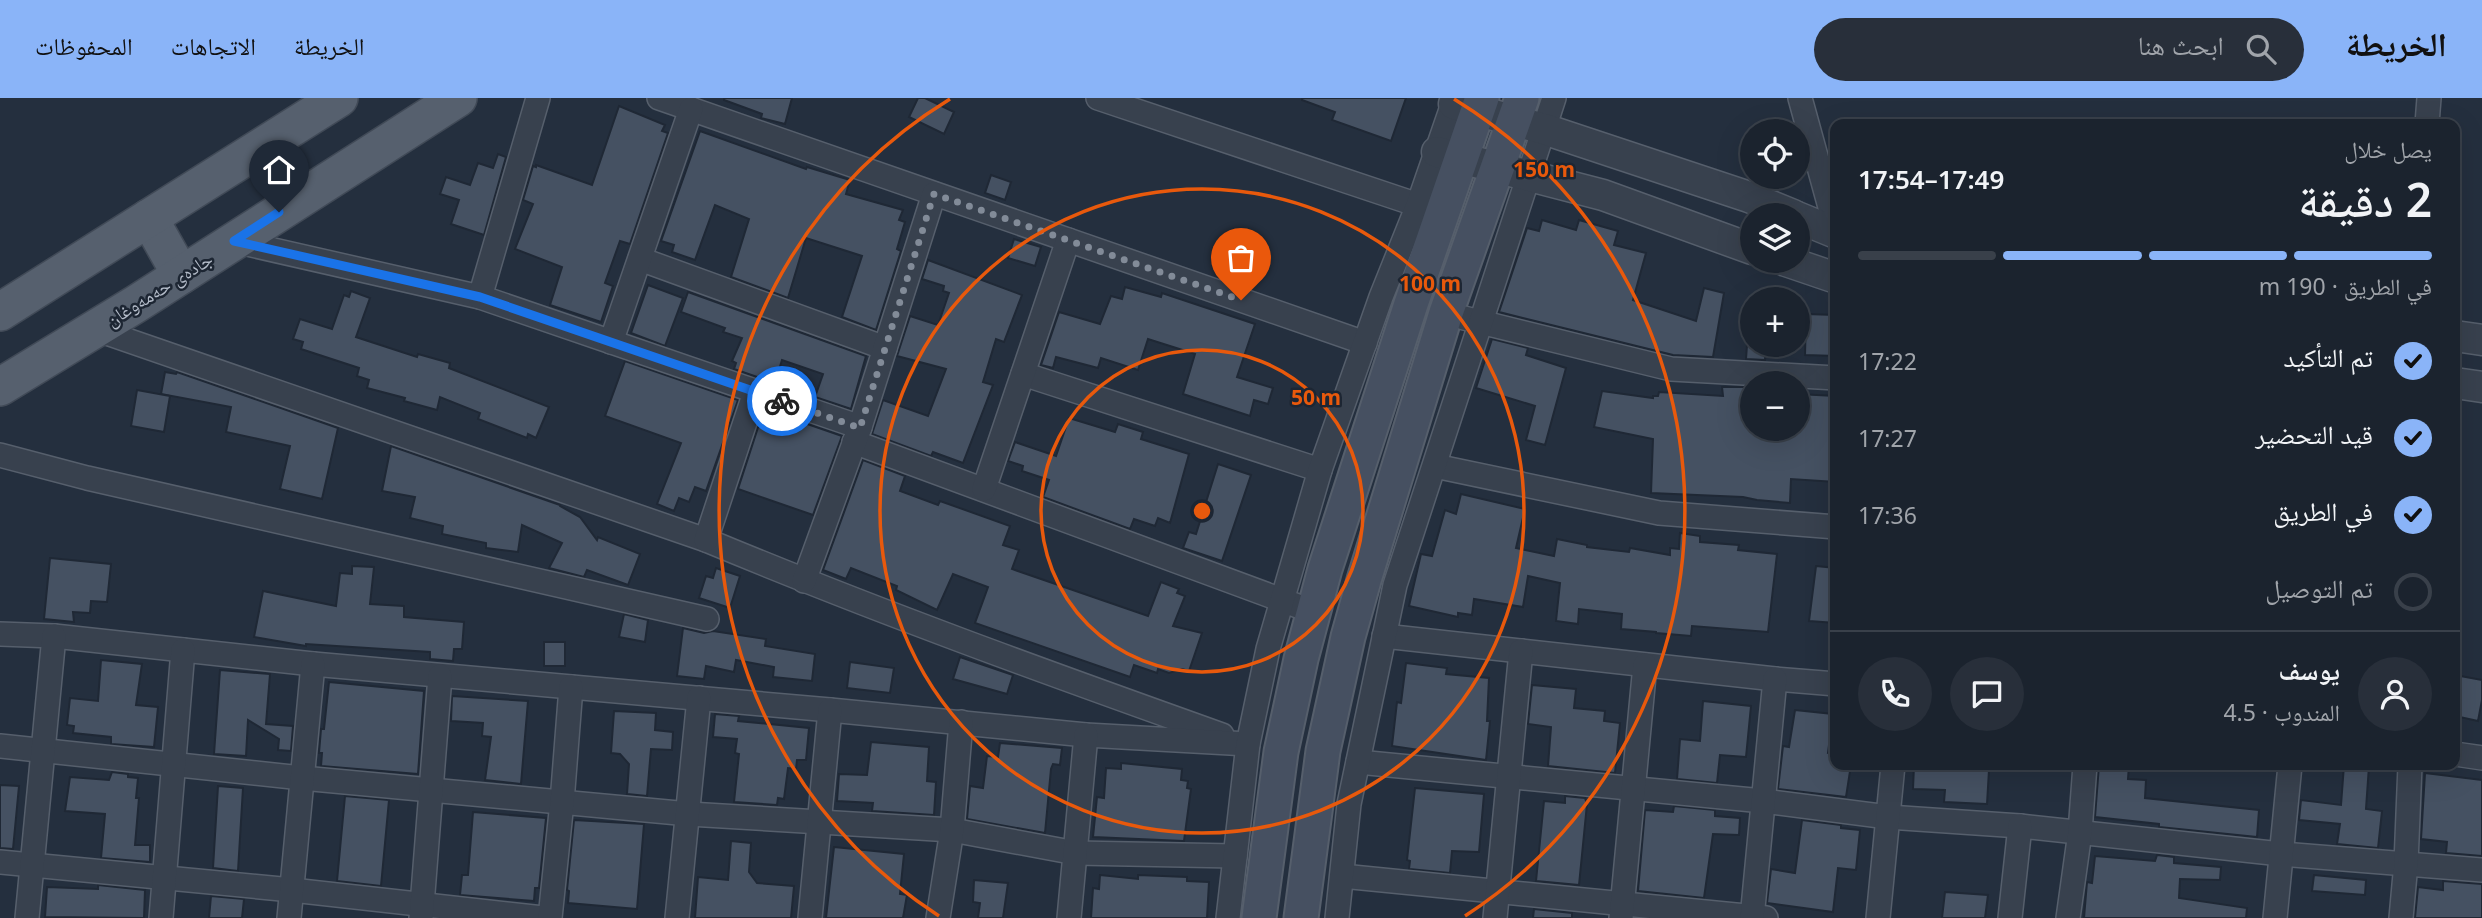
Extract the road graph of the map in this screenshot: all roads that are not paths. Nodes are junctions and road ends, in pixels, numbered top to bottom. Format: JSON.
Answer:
{"nodes":[{"id":1,"x":339,"y":98,"type":"edge"},
{"id":2,"x":458,"y":98,"type":"edge"},
{"id":3,"x":538,"y":98,"type":"edge"},
{"id":4,"x":659,"y":98,"type":"edge"},
{"id":5,"x":1098,"y":98,"type":"edge"},
{"id":6,"x":1554,"y":98,"type":"edge"},
{"id":7,"x":1800,"y":98,"type":"edge"},
{"id":8,"x":2429,"y":98,"type":"edge"},
{"id":9,"x":1467,"y":102,"type":"edge"},
{"id":10,"x":691,"y":110,"type":"junction"},
{"id":11,"x":1527,"y":115,"type":"edge"},
{"id":12,"x":2427,"y":119,"type":"edge"},
{"id":13,"x":1449,"y":155,"type":"junction"},
{"id":14,"x":1513,"y":171,"type":"junction"},
{"id":15,"x":934,"y":194,"type":"junction"},
{"id":16,"x":1764,"y":203,"type":"edge"},
{"id":17,"x":1418,"y":205,"type":"junction"},
{"id":18,"x":1830,"y":209,"type":"edge"},
{"id":19,"x":149,"y":218,"type":"junction"},
{"id":20,"x":1810,"y":221,"type":"edge"},
{"id":21,"x":1830,"y":229,"type":"edge"},
{"id":22,"x":1068,"y":240,"type":"junction"},
{"id":23,"x":234,"y":241,"type":"junction"},
{"id":24,"x":1740,"y":245,"type":"edge"},
{"id":25,"x":640,"y":260,"type":"junction"},
{"id":26,"x":1810,"y":269,"type":"edge"},
{"id":27,"x":181,"y":275,"type":"junction"},
{"id":28,"x":1830,"y":276,"type":"edge"},
{"id":29,"x":480,"y":297,"type":"junction"},
{"id":30,"x":1396,"y":301,"type":"junction"},
{"id":31,"x":0,"y":312,"type":"edge"},
{"id":32,"x":1446,"y":313,"type":"junction"},
{"id":33,"x":1479,"y":322,"type":"junction"},
{"id":34,"x":95,"y":329,"type":"junction"},
{"id":35,"x":2460,"y":337,"type":"edge"},
{"id":36,"x":2482,"y":340,"type":"edge"},
{"id":37,"x":611,"y":342,"type":"junction"},
{"id":38,"x":1365,"y":343,"type":"junction"},
{"id":39,"x":885,"y":348,"type":"junction"},
{"id":40,"x":1023,"y":374,"type":"junction"},
{"id":41,"x":1830,"y":378,"type":"edge"},
{"id":42,"x":2460,"y":384,"type":"edge"},
{"id":43,"x":0,"y":387,"type":"edge"},
{"id":44,"x":2482,"y":387,"type":"edge"},
{"id":45,"x":755,"y":392,"type":"junction"},
{"id":46,"x":857,"y":435,"type":"junction"},
{"id":47,"x":0,"y":455,"type":"edge"},
{"id":48,"x":1435,"y":466,"type":"junction"},
{"id":49,"x":1320,"y":470,"type":"junction"},
{"id":50,"x":984,"y":489,"type":"junction"},
{"id":51,"x":1830,"y":527,"type":"edge"},
{"id":52,"x":706,"y":540,"type":"junction"},
{"id":53,"x":804,"y":581,"type":"junction"},
{"id":54,"x":1282,"y":602,"type":"junction"},
{"id":55,"x":1314,"y":612,"type":"junction"},
{"id":56,"x":708,"y":619,"type":"dead end"},
{"id":57,"x":0,"y":634,"type":"edge"},
{"id":58,"x":54,"y":636,"type":"junction"},
{"id":59,"x":1384,"y":636,"type":"junction"},
{"id":60,"x":183,"y":650,"type":"junction"},
{"id":61,"x":1521,"y":651,"type":"junction"},
{"id":62,"x":313,"y":664,"type":"junction"},
{"id":63,"x":1645,"y":665,"type":"junction"},
{"id":64,"x":440,"y":676,"type":"junction"},
{"id":65,"x":1775,"y":679,"type":"junction"},
{"id":66,"x":1830,"y":684,"type":"edge"},
{"id":67,"x":571,"y":687,"type":"junction"},
{"id":68,"x":699,"y":698,"type":"junction"},
{"id":69,"x":830,"y":710,"type":"junction"},
{"id":70,"x":961,"y":722,"type":"junction"},
{"id":71,"x":1086,"y":735,"type":"junction"},
{"id":72,"x":1248,"y":744,"type":"junction"},
{"id":73,"x":0,"y":746,"type":"edge"},
{"id":74,"x":44,"y":751,"type":"junction"},
{"id":75,"x":2460,"y":755,"type":"edge"},
{"id":76,"x":2482,"y":758,"type":"edge"},
{"id":77,"x":1358,"y":762,"type":"junction"},
{"id":78,"x":173,"y":765,"type":"junction"},
{"id":79,"x":1893,"y":770,"type":"edge"},
{"id":80,"x":2085,"y":770,"type":"edge"},
{"id":81,"x":2289,"y":770,"type":"edge"},
{"id":82,"x":2410,"y":770,"type":"edge"},
{"id":83,"x":1509,"y":777,"type":"junction"},
{"id":84,"x":302,"y":778,"type":"junction"},
{"id":85,"x":1633,"y":789,"type":"junction"},
{"id":86,"x":432,"y":790,"type":"junction"},
{"id":87,"x":1763,"y":801,"type":"junction"},
{"id":88,"x":562,"y":802,"type":"junction"},
{"id":89,"x":689,"y":814,"type":"junction"},
{"id":90,"x":1888,"y":817,"type":"junction"},
{"id":91,"x":818,"y":824,"type":"junction"},
{"id":92,"x":2021,"y":826,"type":"junction"},
{"id":93,"x":952,"y":830,"type":"junction"},
{"id":94,"x":2080,"y":832,"type":"junction"},
{"id":95,"x":1076,"y":853,"type":"junction"},
{"id":96,"x":2281,"y":854,"type":"junction"},
{"id":97,"x":1235,"y":856,"type":"junction"},
{"id":98,"x":0,"y":862,"type":"edge"},
{"id":99,"x":2406,"y":863,"type":"junction"},
{"id":100,"x":32,"y":864,"type":"junction"},
{"id":101,"x":2482,"y":870,"type":"edge"},
{"id":102,"x":1342,"y":876,"type":"junction"},
{"id":103,"x":166,"y":879,"type":"junction"},
{"id":104,"x":292,"y":890,"type":"junction"},
{"id":105,"x":1497,"y":891,"type":"junction"},
{"id":106,"x":421,"y":911,"type":"edge"},
{"id":107,"x":1621,"y":911,"type":"edge"},
{"id":108,"x":27,"y":918,"type":"edge"},
{"id":109,"x":161,"y":918,"type":"edge"},
{"id":110,"x":289,"y":918,"type":"edge"},
{"id":111,"x":543,"y":918,"type":"edge"},
{"id":112,"x":550,"y":918,"type":"edge"},
{"id":113,"x":677,"y":918,"type":"edge"},
{"id":114,"x":810,"y":918,"type":"edge"},
{"id":115,"x":939,"y":918,"type":"edge"},
{"id":116,"x":1069,"y":918,"type":"edge"},
{"id":117,"x":1228,"y":918,"type":"edge"},
{"id":118,"x":1259,"y":918,"type":"edge"},
{"id":119,"x":1301,"y":918,"type":"edge"},
{"id":120,"x":1337,"y":918,"type":"edge"},
{"id":121,"x":1495,"y":918,"type":"edge"},
{"id":122,"x":1756,"y":918,"type":"edge"},
{"id":123,"x":1878,"y":918,"type":"edge"},
{"id":124,"x":2010,"y":918,"type":"edge"},
{"id":125,"x":2068,"y":918,"type":"edge"},
{"id":126,"x":2274,"y":918,"type":"edge"},
{"id":127,"x":2401,"y":918,"type":"edge"}],
"edges":[{"from":1,"to":19,"type":"main road"},
{"from":2,"to":23,"type":"main road","name":"جادەی حەمەوغان"},
{"from":3,"to":29,"type":"street"},
{"from":4,"to":10,"type":"street"},
{"from":5,"to":17,"type":"street"},
{"from":6,"to":11,"type":"street"},
{"from":7,"to":18,"type":"street"},
{"from":8,"to":12,"type":"street"},
{"from":9,"to":11,"type":"street"},
{"from":9,"to":13,"type":"main road"},
{"from":10,"to":15,"type":"street"},
{"from":10,"to":25,"type":"street"},
{"from":11,"to":14,"type":"main road"},
{"from":11,"to":16,"type":"street"},
{"from":13,"to":14,"type":"street"},
{"from":13,"to":17,"type":"street"},
{"from":13,"to":30,"type":"main road"},
{"from":14,"to":24,"type":"street"},
{"from":14,"to":32,"type":"main road"},
{"from":14,"to":33,"type":"street"},
{"from":15,"to":22,"type":"street"},
{"from":15,"to":39,"type":"street"},
{"from":17,"to":30,"type":"street"},
{"from":19,"to":27,"type":"main road"},
{"from":19,"to":31,"type":"main road"},
{"from":20,"to":21,"type":"street"},
{"from":22,"to":38,"type":"street"},
{"from":22,"to":40,"type":"street"},
{"from":23,"to":27,"type":"main road","name":"جادەی حەمەوغان"},
{"from":23,"to":29,"type":"street"},
{"from":25,"to":37,"type":"street"},
{"from":25,"to":39,"type":"street"},
{"from":26,"to":28,"type":"street"},
{"from":27,"to":34,"type":"main road","name":"جادەی حەمەوغان"},
{"from":29,"to":37,"type":"street"},
{"from":30,"to":32,"type":"street"},
{"from":30,"to":38,"type":"street"},
{"from":30,"to":55,"type":"main road"},
{"from":32,"to":33,"type":"street"},
{"from":32,"to":119,"type":"main road"},
{"from":33,"to":41,"type":"street"},
{"from":33,"to":48,"type":"street"},
{"from":34,"to":43,"type":"main road","name":"جادەی حەمەوغان"},
{"from":34,"to":52,"type":"street"},
{"from":35,"to":36,"type":"street"},
{"from":37,"to":45,"type":"street"},
{"from":38,"to":49,"type":"street"},
{"from":39,"to":46,"type":"street"},
{"from":40,"to":49,"type":"street"},
{"from":40,"to":50,"type":"street"},
{"from":42,"to":44,"type":"street"},
{"from":45,"to":46,"type":"street"},
{"from":45,"to":52,"type":"street"},
{"from":46,"to":50,"type":"street"},
{"from":46,"to":53,"type":"street"},
{"from":47,"to":56,"type":"street"},
{"from":48,"to":51,"type":"street"},
{"from":48,"to":59,"type":"street"},
{"from":49,"to":54,"type":"street"},
{"from":50,"to":54,"type":"street"},
{"from":52,"to":53,"type":"street"},
{"from":53,"to":72,"type":"street"},
{"from":54,"to":55,"type":"street"},
{"from":54,"to":72,"type":"street"},
{"from":55,"to":118,"type":"main road"},
{"from":57,"to":58,"type":"street"},
{"from":58,"to":60,"type":"street"},
{"from":58,"to":74,"type":"street"},
{"from":59,"to":61,"type":"street"},
{"from":59,"to":77,"type":"street"},
{"from":60,"to":62,"type":"street"},
{"from":60,"to":78,"type":"street"},
{"from":61,"to":63,"type":"street"},
{"from":61,"to":83,"type":"street"},
{"from":62,"to":64,"type":"street"},
{"from":62,"to":84,"type":"street"},
{"from":63,"to":65,"type":"street"},
{"from":63,"to":85,"type":"street"},
{"from":64,"to":67,"type":"street"},
{"from":64,"to":86,"type":"street"},
{"from":65,"to":66,"type":"street"},
{"from":65,"to":87,"type":"street"},
{"from":67,"to":68,"type":"street"},
{"from":67,"to":88,"type":"street"},
{"from":68,"to":69,"type":"street"},
{"from":68,"to":89,"type":"street"},
{"from":69,"to":70,"type":"street"},
{"from":69,"to":91,"type":"street"},
{"from":70,"to":71,"type":"street"},
{"from":70,"to":93,"type":"street"},
{"from":71,"to":72,"type":"street"},
{"from":71,"to":95,"type":"street"},
{"from":72,"to":97,"type":"street"},
{"from":73,"to":74,"type":"street"},
{"from":74,"to":78,"type":"street"},
{"from":74,"to":100,"type":"street"},
{"from":75,"to":76,"type":"street"},
{"from":77,"to":83,"type":"street"},
{"from":77,"to":102,"type":"street"},
{"from":78,"to":84,"type":"street"},
{"from":78,"to":103,"type":"street"},
{"from":79,"to":90,"type":"street"},
{"from":80,"to":94,"type":"street"},
{"from":81,"to":96,"type":"street"},
{"from":82,"to":99,"type":"street"},
{"from":83,"to":85,"type":"street"},
{"from":83,"to":105,"type":"street"},
{"from":84,"to":86,"type":"street"},
{"from":84,"to":104,"type":"street"},
{"from":85,"to":87,"type":"street"},
{"from":85,"to":107,"type":"street"},
{"from":86,"to":88,"type":"street"},
{"from":86,"to":106,"type":"street"},
{"from":87,"to":90,"type":"street"},
{"from":87,"to":122,"type":"street"},
{"from":88,"to":89,"type":"street"},
{"from":88,"to":112,"type":"street"},
{"from":89,"to":91,"type":"street"},
{"from":89,"to":113,"type":"street"},
{"from":90,"to":92,"type":"street"},
{"from":90,"to":123,"type":"street"},
{"from":91,"to":93,"type":"street"},
{"from":91,"to":114,"type":"street"},
{"from":92,"to":94,"type":"street"},
{"from":92,"to":124,"type":"street"},
{"from":93,"to":95,"type":"street"},
{"from":93,"to":115,"type":"street"},
{"from":94,"to":96,"type":"street"},
{"from":94,"to":125,"type":"street"},
{"from":95,"to":97,"type":"street"},
{"from":95,"to":116,"type":"street"},
{"from":96,"to":99,"type":"street"},
{"from":96,"to":126,"type":"street"},
{"from":97,"to":117,"type":"street"},
{"from":98,"to":100,"type":"street"},
{"from":99,"to":101,"type":"street"},
{"from":99,"to":127,"type":"street"},
{"from":100,"to":103,"type":"street"},
{"from":100,"to":108,"type":"street"},
{"from":102,"to":105,"type":"street"},
{"from":102,"to":120,"type":"street"},
{"from":103,"to":104,"type":"street"},
{"from":103,"to":109,"type":"street"},
{"from":104,"to":106,"type":"street"},
{"from":104,"to":110,"type":"street"},
{"from":105,"to":107,"type":"street"},
{"from":105,"to":121,"type":"street"},
{"from":106,"to":111,"type":"street"},
{"from":107,"to":122,"type":"street"}]}
